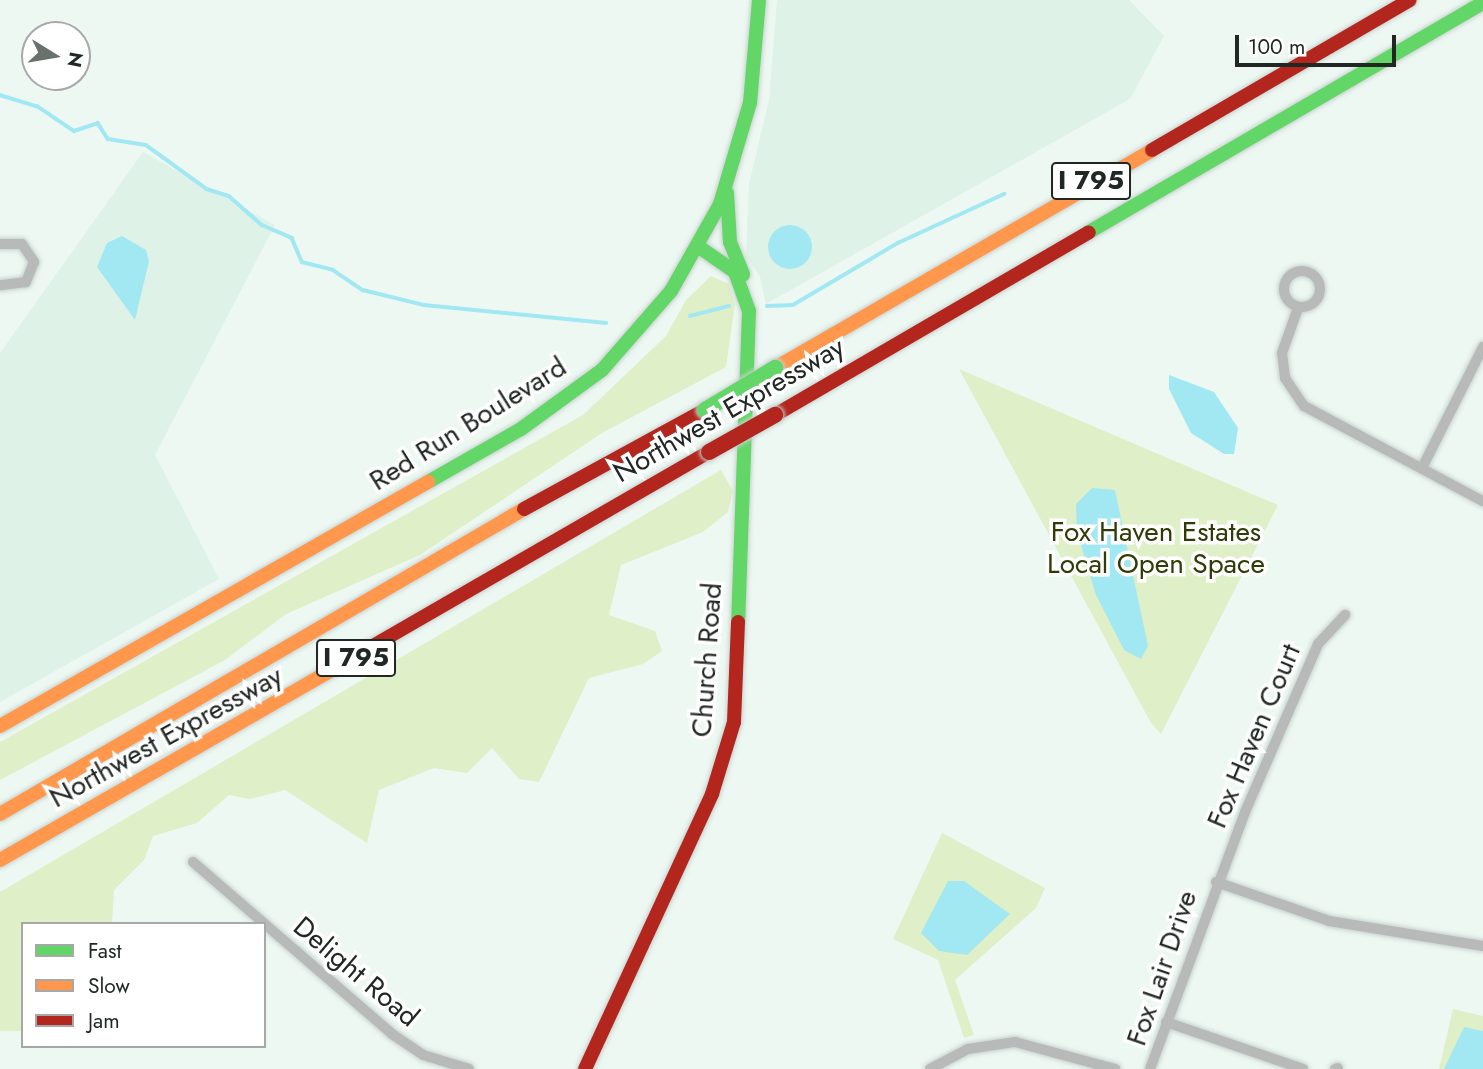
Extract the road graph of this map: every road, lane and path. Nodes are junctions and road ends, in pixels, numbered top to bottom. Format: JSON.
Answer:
{"nodes":[{"id":1,"x":759,"y":0,"type":"edge"},
{"id":2,"x":1388,"y":0,"type":"edge"},
{"id":3,"x":1410,"y":0,"type":"edge"},
{"id":4,"x":1483,"y":3,"type":"edge"},
{"id":5,"x":1483,"y":15,"type":"edge"},
{"id":6,"x":1312,"y":99,"type":"junction"},
{"id":7,"x":1181,"y":129,"type":"junction"},
{"id":8,"x":727,"y":187,"type":"junction"},
{"id":9,"x":0,"y":244,"type":"edge"},
{"id":10,"x":699,"y":247,"type":"junction"},
{"id":11,"x":0,"y":285,"type":"edge"},
{"id":12,"x":745,"y":287,"type":"junction"},
{"id":13,"x":1298,"y":308,"type":"dead end"},
{"id":14,"x":1481,"y":355,"type":"edge"},
{"id":15,"x":1422,"y":468,"type":"junction"},
{"id":16,"x":1483,"y":501,"type":"edge"},
{"id":17,"x":1345,"y":615,"type":"dead end"},
{"id":18,"x":0,"y":726,"type":"edge"},
{"id":19,"x":0,"y":814,"type":"edge"},
{"id":20,"x":0,"y":860,"type":"edge"},
{"id":21,"x":193,"y":862,"type":"dead end"},
{"id":22,"x":1216,"y":882,"type":"junction"},
{"id":23,"x":262,"y":922,"type":"edge"},
{"id":24,"x":266,"y":925,"type":"edge"},
{"id":25,"x":1483,"y":946,"type":"edge"},
{"id":26,"x":1166,"y":1022,"type":"junction"},
{"id":27,"x":469,"y":1069,"type":"edge"},
{"id":28,"x":585,"y":1069,"type":"edge"},
{"id":29,"x":930,"y":1069,"type":"edge"},
{"id":30,"x":1115,"y":1069,"type":"edge"},
{"id":31,"x":1150,"y":1069,"type":"edge"},
{"id":32,"x":1303,"y":1069,"type":"edge"}],
"edges":[{"from":1,"to":8,"type":"main road","name":"Red Run Boulevard"},
{"from":2,"to":7,"type":"main road"},
{"from":3,"to":7,"type":"main road","name":"Northwest Expressway","number":"I 795"},
{"from":4,"to":6,"type":"main road","name":"Northwest Expressway","number":"I 795"},
{"from":5,"to":6,"type":"main road"},
{"from":6,"to":20,"type":"main road","name":"Northwest Expressway","number":"I 795","bridge":true},
{"from":7,"to":19,"type":"main road","name":"Northwest Expressway","number":"I 795","bridge":true},
{"from":8,"to":10,"type":"main road","name":"Red Run Boulevard"},
{"from":8,"to":12,"type":"main road"},
{"from":9,"to":11,"type":"street"},
{"from":10,"to":12,"type":"main road"},
{"from":10,"to":18,"type":"main road","name":"Red Run Boulevard"},
{"from":12,"to":28,"type":"main road","name":"Church Road"},
{"from":13,"to":15,"type":"street"},
{"from":14,"to":15,"type":"street"},
{"from":15,"to":16,"type":"street"},
{"from":17,"to":22,"type":"street","name":"Fox Haven Court"},
{"from":21,"to":23,"type":"street","name":"Delight Road"},
{"from":22,"to":25,"type":"street"},
{"from":22,"to":26,"type":"street","name":"Fox Lair Drive"},
{"from":24,"to":27,"type":"street","name":"Delight Road"},
{"from":26,"to":31,"type":"street","name":"Fox Lair Drive"},
{"from":26,"to":32,"type":"street"},
{"from":29,"to":30,"type":"street","name":"Fox Lair Drive"}]}
